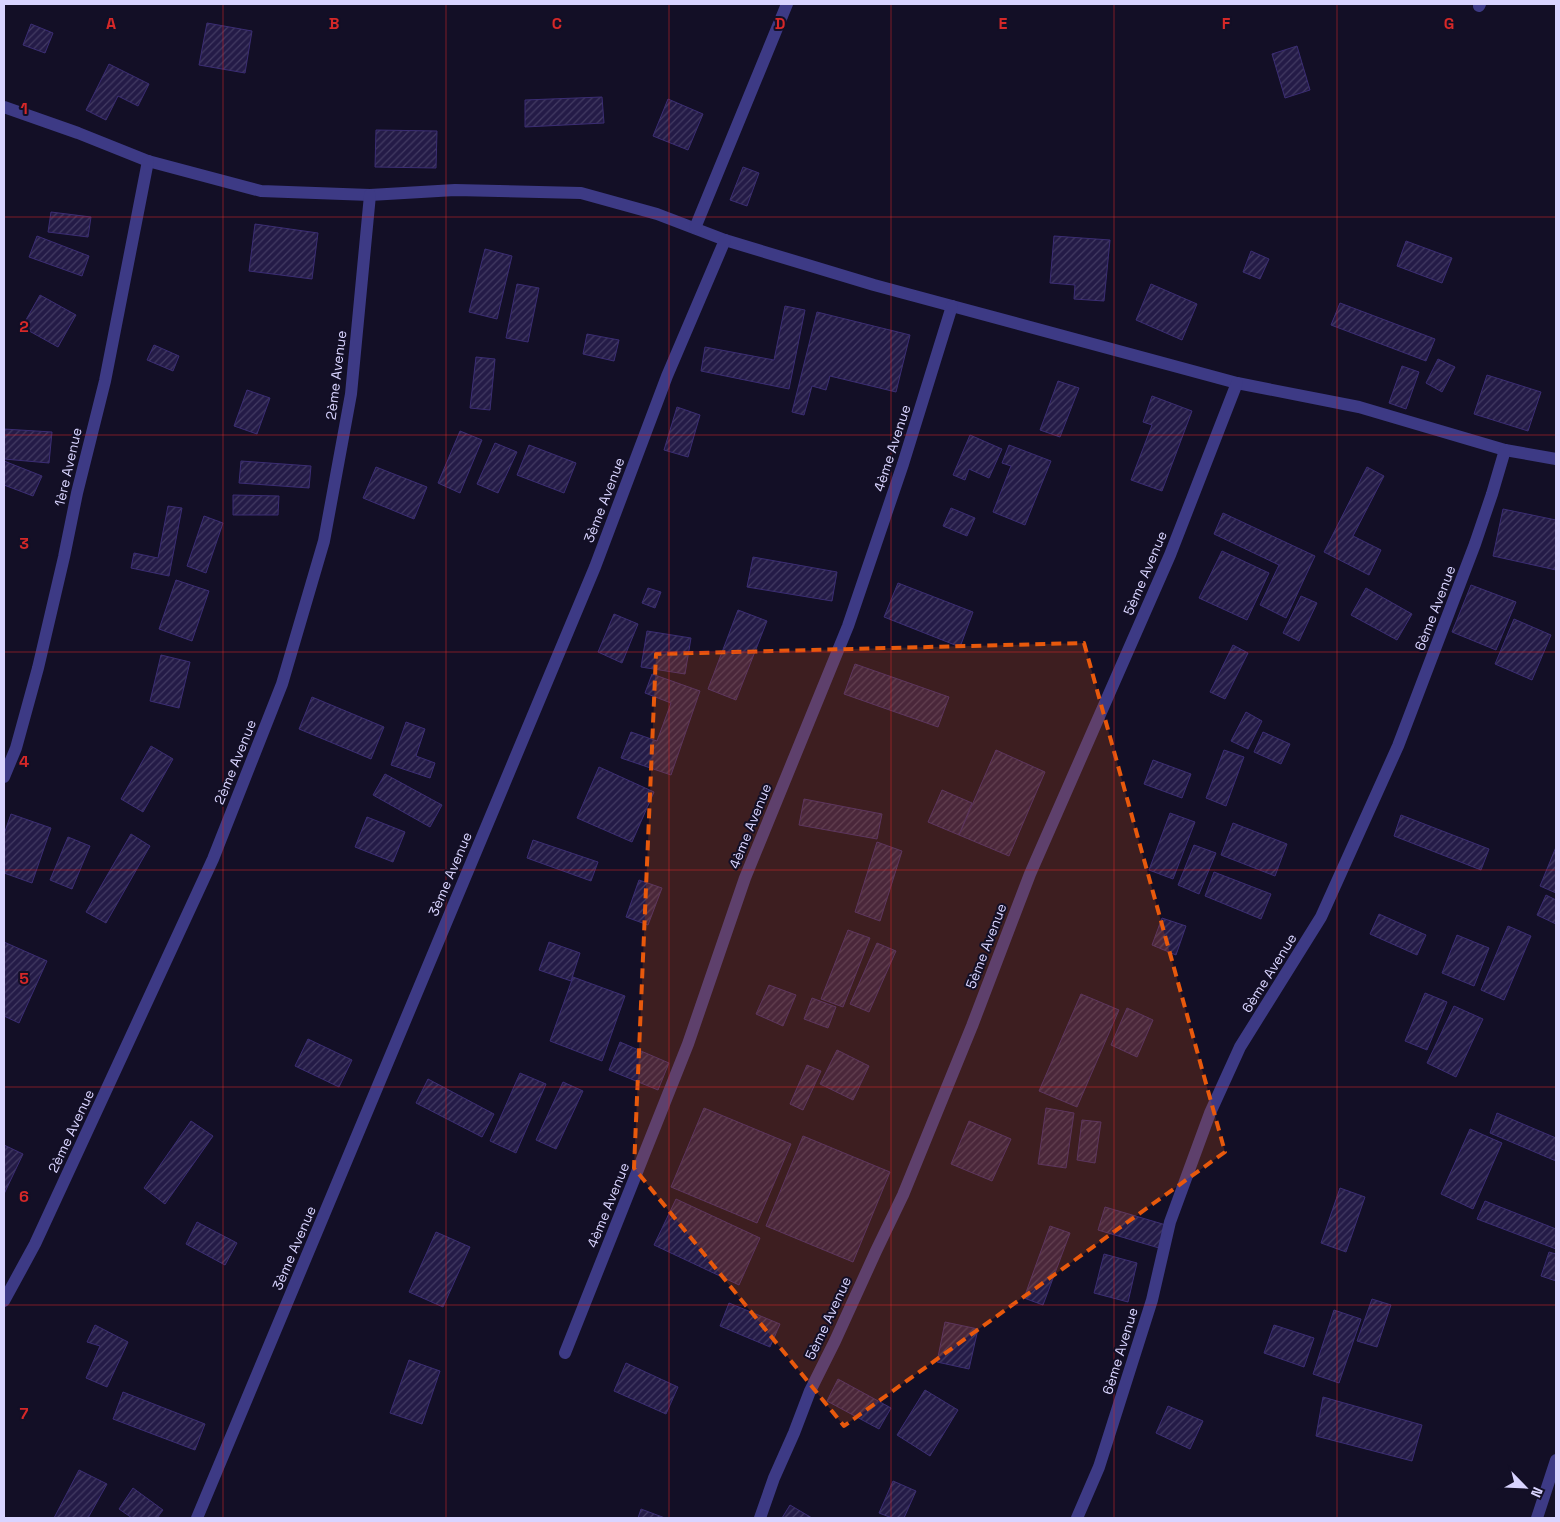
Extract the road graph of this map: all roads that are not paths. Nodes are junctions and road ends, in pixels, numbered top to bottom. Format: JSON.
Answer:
{"nodes":[{"id":1,"x":787,"y":4,"type":"edge"},
{"id":2,"x":4,"y":107,"type":"edge"},
{"id":3,"x":148,"y":161,"type":"junction"},
{"id":4,"x":370,"y":195,"type":"junction"},
{"id":5,"x":695,"y":228,"type":"junction"},
{"id":6,"x":725,"y":240,"type":"junction"},
{"id":7,"x":952,"y":306,"type":"junction"},
{"id":8,"x":1237,"y":383,"type":"junction"},
{"id":9,"x":1505,"y":450,"type":"junction"},
{"id":10,"x":1556,"y":459,"type":"edge"},
{"id":11,"x":4,"y":776,"type":"edge"},
{"id":12,"x":4,"y":1301,"type":"edge"},
{"id":13,"x":565,"y":1352,"type":"dead end"},
{"id":14,"x":1556,"y":1460,"type":"edge"},
{"id":15,"x":197,"y":1518,"type":"edge"},
{"id":16,"x":760,"y":1518,"type":"edge"},
{"id":17,"x":1077,"y":1518,"type":"edge"},
{"id":18,"x":1537,"y":1518,"type":"edge"}],
"edges":[{"from":1,"to":5,"type":"street"},
{"from":2,"to":3,"type":"street"},
{"from":3,"to":4,"type":"street"},
{"from":3,"to":11,"type":"street","name":"1ère Avenue"},
{"from":4,"to":5,"type":"street"},
{"from":4,"to":12,"type":"street","name":"2ème Avenue"},
{"from":5,"to":6,"type":"street"},
{"from":6,"to":7,"type":"street"},
{"from":6,"to":15,"type":"street","name":"3ème Avenue"},
{"from":7,"to":8,"type":"street"},
{"from":7,"to":13,"type":"street","name":"4ème Avenue"},
{"from":8,"to":9,"type":"street"},
{"from":8,"to":16,"type":"street","name":"5ème Avenue"},
{"from":9,"to":10,"type":"street"},
{"from":9,"to":17,"type":"street","name":"6ème Avenue"},
{"from":14,"to":18,"type":"street"}]}
